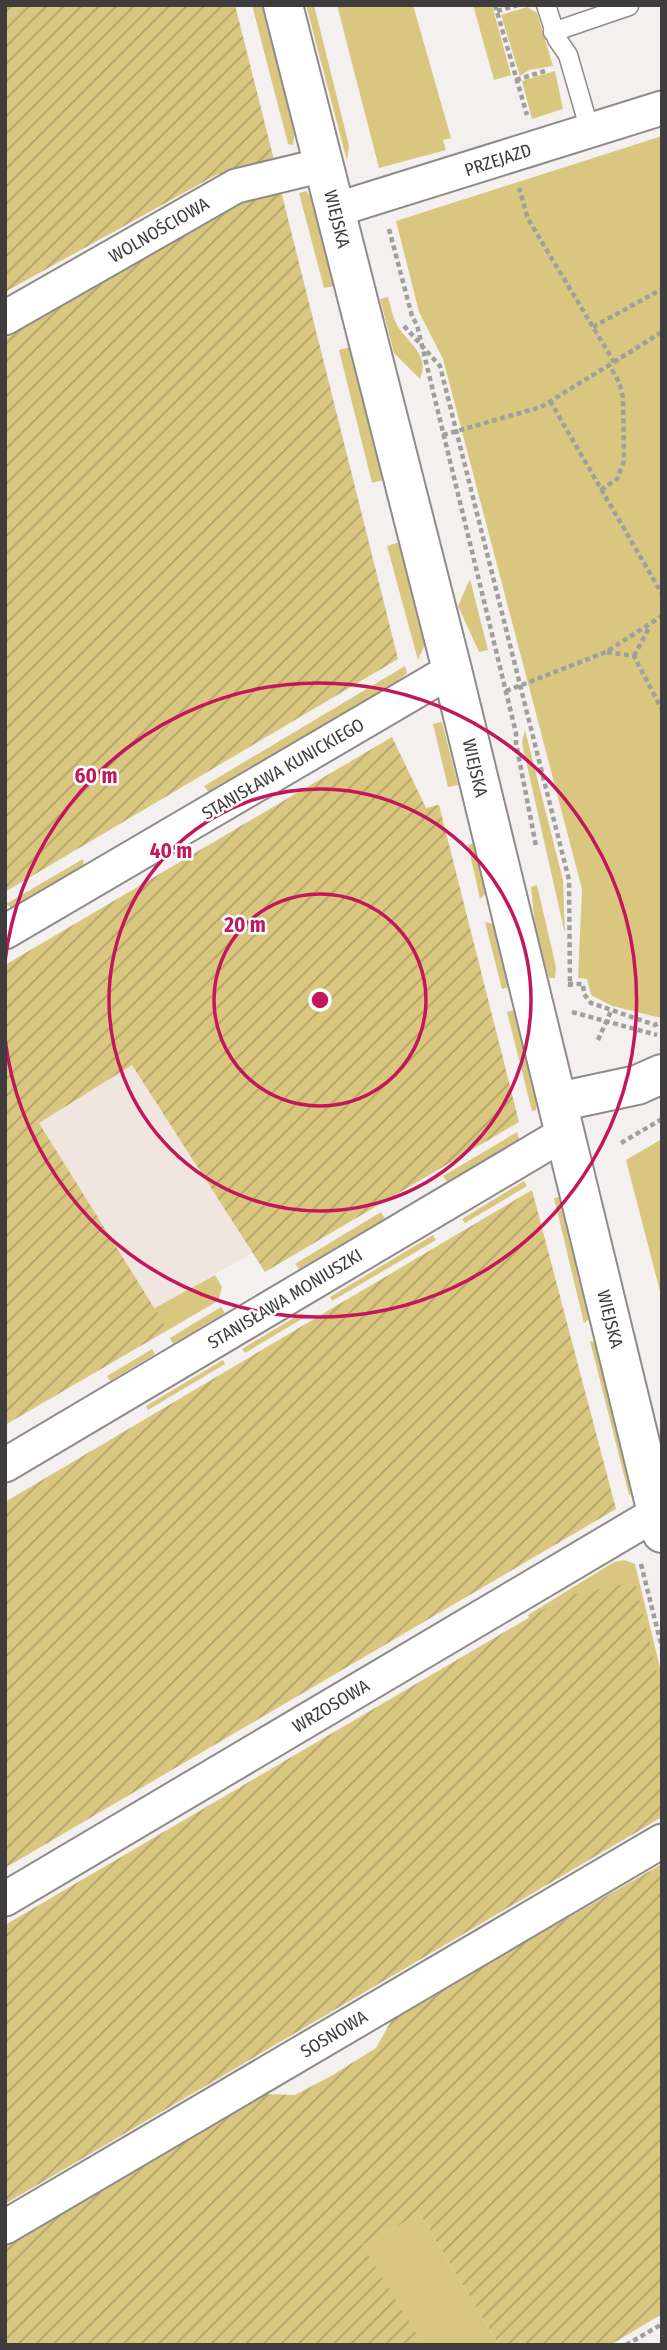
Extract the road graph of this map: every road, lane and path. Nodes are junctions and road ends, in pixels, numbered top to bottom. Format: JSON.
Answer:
{"nodes":[{"id":1,"x":283,"y":5,"type":"edge"},
{"id":2,"x":519,"y":5,"type":"edge"},
{"id":3,"x":545,"y":5,"type":"edge"},
{"id":4,"x":629,"y":6,"type":"edge"},
{"id":5,"x":496,"y":8,"type":"edge"},
{"id":6,"x":554,"y":32,"type":"junction"},
{"id":7,"x":662,"y":108,"type":"edge"},
{"id":8,"x":531,"y":125,"type":"dead end"},
{"id":9,"x":590,"y":131,"type":"junction"},
{"id":10,"x":323,"y":165,"type":"junction"},
{"id":11,"x":516,"y":177,"type":"dead end"},
{"id":12,"x":335,"y":210,"type":"junction"},
{"id":13,"x":387,"y":221,"type":"dead end"},
{"id":14,"x":662,"y":289,"type":"edge"},
{"id":15,"x":5,"y":318,"type":"edge"},
{"id":16,"x":401,"y":322,"type":"dead end"},
{"id":17,"x":593,"y":327,"type":"junction"},
{"id":18,"x":662,"y":332,"type":"edge"},
{"id":19,"x":421,"y":342,"type":"junction"},
{"id":20,"x":611,"y":364,"type":"junction"},
{"id":21,"x":550,"y":401,"type":"junction"},
{"id":22,"x":456,"y":433,"type":"junction"},
{"id":23,"x":443,"y":435,"type":"junction"},
{"id":24,"x":601,"y":490,"type":"junction"},
{"id":25,"x":662,"y":594,"type":"edge"},
{"id":26,"x":662,"y":616,"type":"edge"},
{"id":27,"x":651,"y":623,"type":"junction"},
{"id":28,"x":606,"y":652,"type":"junction"},
{"id":29,"x":634,"y":656,"type":"junction"},
{"id":30,"x":452,"y":670,"type":"junction"},
{"id":31,"x":520,"y":687,"type":"junction"},
{"id":32,"x":506,"y":691,"type":"junction"},
{"id":33,"x":662,"y":710,"type":"edge"},
{"id":34,"x":538,"y":855,"type":"dead end"},
{"id":35,"x":5,"y":932,"type":"edge"},
{"id":36,"x":569,"y":984,"type":"junction"},
{"id":37,"x":561,"y":985,"type":"dead end"},
{"id":38,"x":570,"y":993,"type":"dead end"},
{"id":39,"x":571,"y":1003,"type":"dead end"},
{"id":40,"x":611,"y":1011,"type":"junction"},
{"id":41,"x":606,"y":1021,"type":"junction"},
{"id":42,"x":662,"y":1021,"type":"edge"},
{"id":43,"x":662,"y":1035,"type":"edge"},
{"id":44,"x":598,"y":1040,"type":"dead end"},
{"id":45,"x":662,"y":1074,"type":"edge"},
{"id":46,"x":561,"y":1118,"type":"junction"},
{"id":47,"x":661,"y":1121,"type":"edge"},
{"id":48,"x":621,"y":1143,"type":"dead end"},
{"id":49,"x":5,"y":1465,"type":"edge"},
{"id":50,"x":659,"y":1523,"type":"edge"},
{"id":51,"x":662,"y":1841,"type":"edge"},
{"id":52,"x":5,"y":1899,"type":"edge"},
{"id":53,"x":5,"y":2227,"type":"edge"},
{"id":54,"x":662,"y":2324,"type":"edge"},
{"id":55,"x":626,"y":2345,"type":"edge"}],
"edges":[{"from":1,"to":10,"type":"street","name":"WIEJSKA"},
{"from":2,"to":5,"type":"path"},
{"from":3,"to":6,"type":"lane"},
{"from":4,"to":6,"type":"lane"},
{"from":5,"to":8,"type":"path"},
{"from":6,"to":9,"type":"lane"},
{"from":7,"to":9,"type":"street","name":"PRZEJAZD"},
{"from":9,"to":12,"type":"street","name":"PRZEJAZD"},
{"from":10,"to":12,"type":"street","name":"WIEJSKA"},
{"from":10,"to":15,"type":"street","name":"WOLNOŚCIOWA"},
{"from":11,"to":17,"type":"path"},
{"from":12,"to":30,"type":"street","name":"WIEJSKA"},
{"from":13,"to":19,"type":"path"},
{"from":14,"to":17,"type":"path"},
{"from":16,"to":19,"type":"path"},
{"from":17,"to":20,"type":"path"},
{"from":18,"to":20,"type":"path"},
{"from":19,"to":22,"type":"path"},
{"from":19,"to":23,"type":"path"},
{"from":20,"to":21,"type":"path"},
{"from":20,"to":24,"type":"path"},
{"from":21,"to":22,"type":"path"},
{"from":21,"to":24,"type":"path"},
{"from":22,"to":23,"type":"path"},
{"from":22,"to":31,"type":"path"},
{"from":23,"to":32,"type":"path"},
{"from":24,"to":25,"type":"path"},
{"from":26,"to":27,"type":"path"},
{"from":27,"to":28,"type":"path"},
{"from":27,"to":29,"type":"path"},
{"from":28,"to":29,"type":"path"},
{"from":28,"to":31,"type":"path"},
{"from":29,"to":33,"type":"path"},
{"from":30,"to":35,"type":"street","name":"STANISŁAWA KUNICKIEGO"},
{"from":30,"to":46,"type":"street","name":"WIEJSKA"},
{"from":31,"to":32,"type":"path"},
{"from":31,"to":36,"type":"path"},
{"from":32,"to":34,"type":"path"},
{"from":36,"to":37,"type":"path"},
{"from":36,"to":38,"type":"path"},
{"from":36,"to":40,"type":"path"},
{"from":39,"to":41,"type":"path"},
{"from":40,"to":41,"type":"path"},
{"from":40,"to":42,"type":"path"},
{"from":41,"to":43,"type":"path"},
{"from":41,"to":44,"type":"path"},
{"from":45,"to":46,"type":"street","name":"STANISŁAWA MONIUSZKI"},
{"from":46,"to":49,"type":"street","name":"STANISŁAWA MONIUSZKI"},
{"from":46,"to":50,"type":"street","name":"WIEJSKA"},
{"from":47,"to":48,"type":"path"},
{"from":50,"to":52,"type":"street","name":"WRZOSOWA"},
{"from":51,"to":53,"type":"street","name":"SOSNOWA"},
{"from":54,"to":55,"type":"path"}]}
